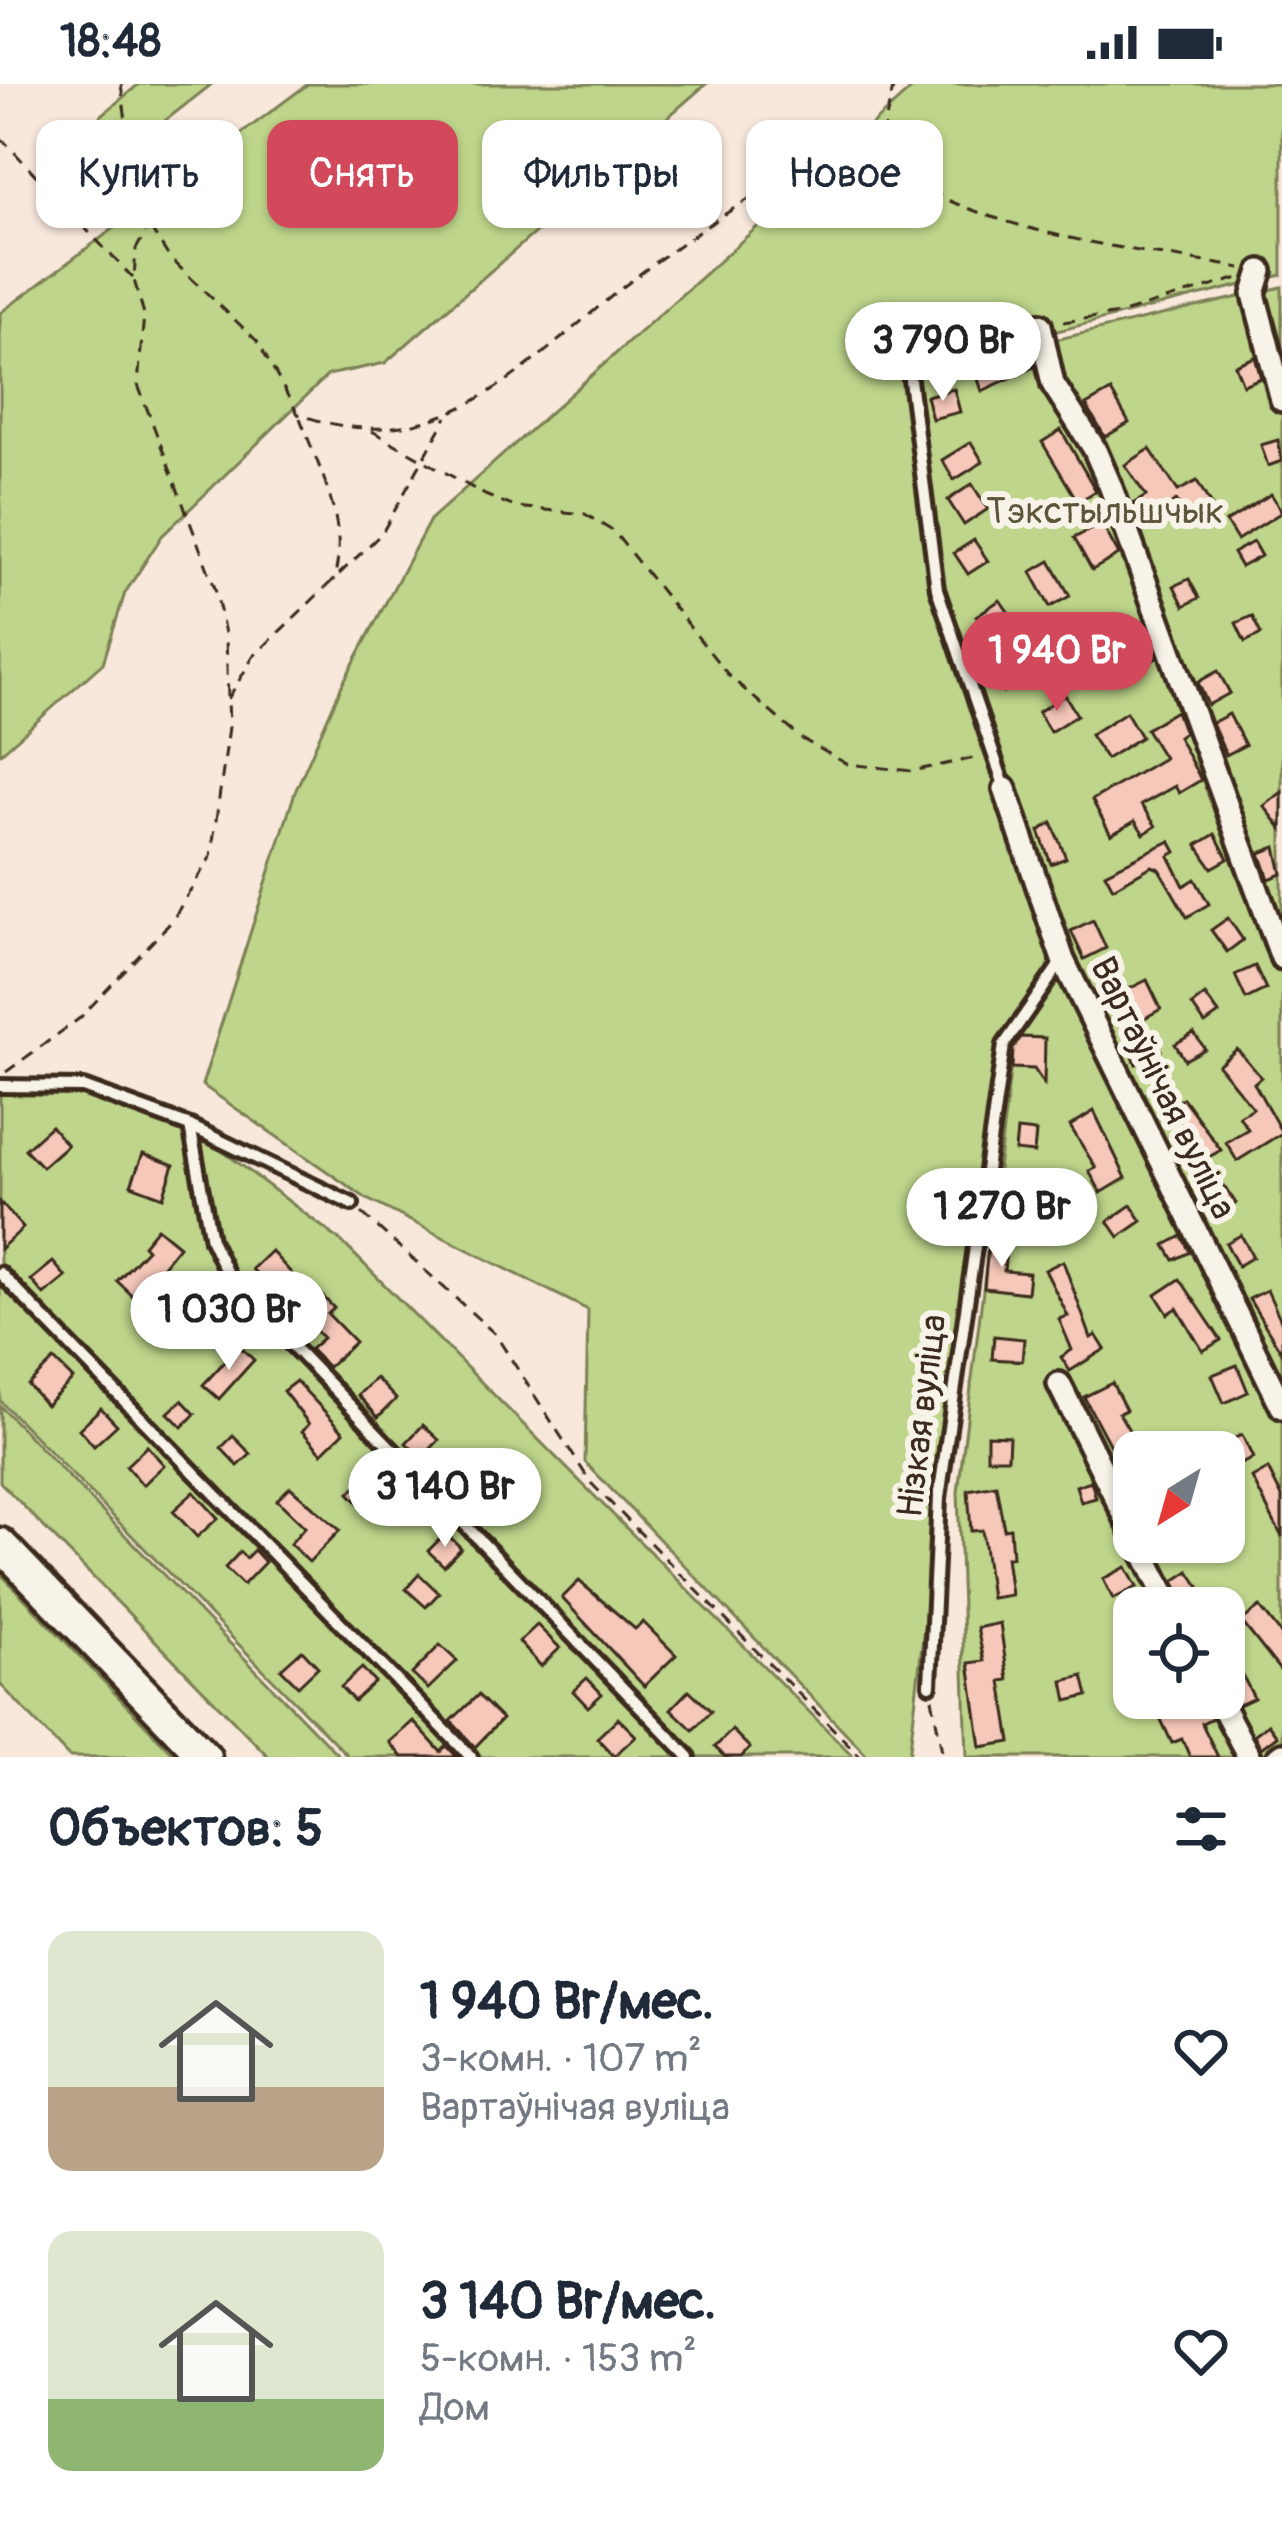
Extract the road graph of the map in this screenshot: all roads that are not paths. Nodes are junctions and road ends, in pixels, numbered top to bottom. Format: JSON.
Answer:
{"nodes":[{"id":1,"x":1261,"y":271,"type":"road end"},
{"id":2,"x":1040,"y":325,"type":"road end"},
{"id":3,"x":909,"y":372,"type":"road end"},
{"id":4,"x":1282,"y":400,"type":"edge"},
{"id":5,"x":1005,"y":789,"type":"joint"},
{"id":6,"x":1282,"y":958,"type":"edge"},
{"id":7,"x":1064,"y":960,"type":"junction"},
{"id":8,"x":0,"y":1086,"type":"edge"},
{"id":9,"x":190,"y":1126,"type":"junction"},
{"id":10,"x":352,"y":1204,"type":"road end"},
{"id":11,"x":0,"y":1273,"type":"edge"},
{"id":12,"x":1059,"y":1384,"type":"dead end"},
{"id":13,"x":1282,"y":1407,"type":"edge"},
{"id":14,"x":1113,"y":1492,"type":"edge"},
{"id":15,"x":0,"y":1544,"type":"edge"},
{"id":16,"x":930,"y":1685,"type":"road end"},
{"id":17,"x":1229,"y":1719,"type":"edge"},
{"id":18,"x":205,"y":1757,"type":"edge"},
{"id":19,"x":471,"y":1757,"type":"edge"},
{"id":20,"x":689,"y":1757,"type":"edge"},
{"id":21,"x":1249,"y":1757,"type":"edge"}],
"edges":[{"from":1,"to":4,"type":"street"},
{"from":2,"to":6,"type":"street"},
{"from":3,"to":5,"type":"lane"},
{"from":5,"to":7,"type":"street","name":"Вартаўнічая вуліца"},
{"from":7,"to":13,"type":"street","name":"Вартаўнічая вуліца"},
{"from":7,"to":16,"type":"lane","name":"Нізкая вуліца"},
{"from":8,"to":9,"type":"lane"},
{"from":9,"to":10,"type":"lane"},
{"from":9,"to":20,"type":"lane"},
{"from":11,"to":19,"type":"lane"},
{"from":12,"to":14,"type":"street"},
{"from":15,"to":18,"type":"main road"},
{"from":17,"to":21,"type":"street"}]}
